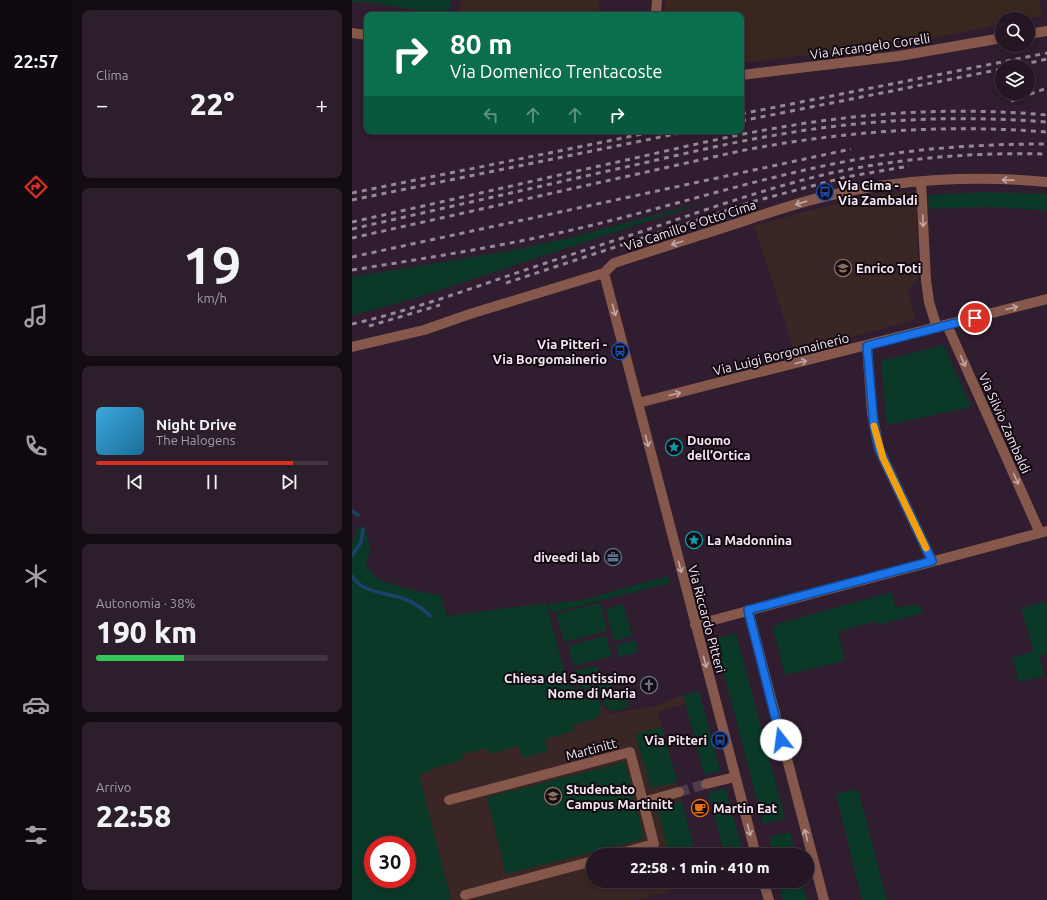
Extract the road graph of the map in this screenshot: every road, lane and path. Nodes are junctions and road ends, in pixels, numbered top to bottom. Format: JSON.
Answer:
{"nodes":[{"id":1,"x":657,"y":0,"type":"edge"},
{"id":2,"x":656,"y":12,"type":"edge"},
{"id":3,"x":1047,"y":26,"type":"edge"},
{"id":4,"x":1035,"y":31,"type":"edge"},
{"id":5,"x":1047,"y":31,"type":"edge"},
{"id":6,"x":1035,"y":32,"type":"edge"},
{"id":7,"x":352,"y":33,"type":"edge"},
{"id":8,"x":364,"y":35,"type":"edge"},
{"id":9,"x":995,"y":39,"type":"edge"},
{"id":10,"x":744,"y":75,"type":"edge"},
{"id":11,"x":921,"y":182,"type":"junction"},
{"id":12,"x":1047,"y":182,"type":"edge"},
{"id":13,"x":604,"y":273,"type":"junction"},
{"id":14,"x":1047,"y":299,"type":"edge"},
{"id":15,"x":942,"y":326,"type":"junction"},
{"id":16,"x":867,"y":346,"type":"junction"},
{"id":17,"x":352,"y":348,"type":"edge"},
{"id":18,"x":638,"y":403,"type":"junction"},
{"id":19,"x":1044,"y":532,"type":"edge"},
{"id":20,"x":932,"y":561,"type":"junction"},
{"id":21,"x":748,"y":610,"type":"junction"},
{"id":22,"x":695,"y":624,"type":"junction"},
{"id":23,"x":735,"y":777,"type":"junction"},
{"id":24,"x":706,"y":784,"type":"tunnel mouth"},
{"id":25,"x":679,"y":792,"type":"tunnel mouth"},
{"id":26,"x":449,"y":800,"type":"dead end"},
{"id":27,"x":643,"y":802,"type":"junction"},
{"id":28,"x":639,"y":848,"type":"edge"},
{"id":29,"x":754,"y":848,"type":"edge"},
{"id":30,"x":586,"y":863,"type":"edge"},
{"id":31,"x":765,"y":888,"type":"edge"},
{"id":32,"x":465,"y":895,"type":"dead end"},
{"id":33,"x":769,"y":900,"type":"edge"},
{"id":34,"x":824,"y":900,"type":"edge"}],
"edges":[{"from":1,"to":2,"type":"street"},
{"from":3,"to":4,"type":"street"},
{"from":5,"to":6,"type":"street"},
{"from":7,"to":8,"type":"street"},
{"from":9,"to":10,"type":"street","name":"Via Arcangelo Corelli"},
{"from":12,"to":11,"type":"street","name":"Via Camillo e Otto Cima","one_way":true},
{"from":11,"to":13,"type":"street","name":"Via Camillo e Otto Cima","one_way":true},
{"from":11,"to":15,"type":"street","name":"Via Silvio Zambaldi","one_way":true},
{"from":13,"to":17,"type":"street","name":"Via Camillo e Otto Cima"},
{"from":13,"to":18,"type":"street","name":"Via Riccardo Pitteri","one_way":true},
{"from":15,"to":14,"type":"street","name":"Via Luigi Borgomainerio","one_way":true},
{"from":15,"to":16,"type":"street","name":"Via Luigi Borgomainerio"},
{"from":15,"to":19,"type":"street","name":"Via Silvio Zambaldi","one_way":true},
{"from":18,"to":16,"type":"street","name":"Via Luigi Borgomainerio","one_way":true},
{"from":16,"to":20,"type":"street"},
{"from":18,"to":22,"type":"street","name":"Via Riccardo Pitteri","one_way":true},
{"from":19,"to":20,"type":"street"},
{"from":20,"to":21,"type":"street"},
{"from":21,"to":22,"type":"street"},
{"from":34,"to":21,"type":"street","one_way":true},
{"from":22,"to":23,"type":"street","name":"Via Riccardo Pitteri","one_way":true},
{"from":23,"to":24,"type":"street"},
{"from":23,"to":29,"type":"street","name":"Via Riccardo Pitteri","one_way":true},
{"from":25,"to":27,"type":"street"},
{"from":26,"to":27,"type":"street","name":"Martinitt"},
{"from":27,"to":28,"type":"street","name":"Martinitt"},
{"from":30,"to":32,"type":"street"},
{"from":31,"to":33,"type":"street"}]}
